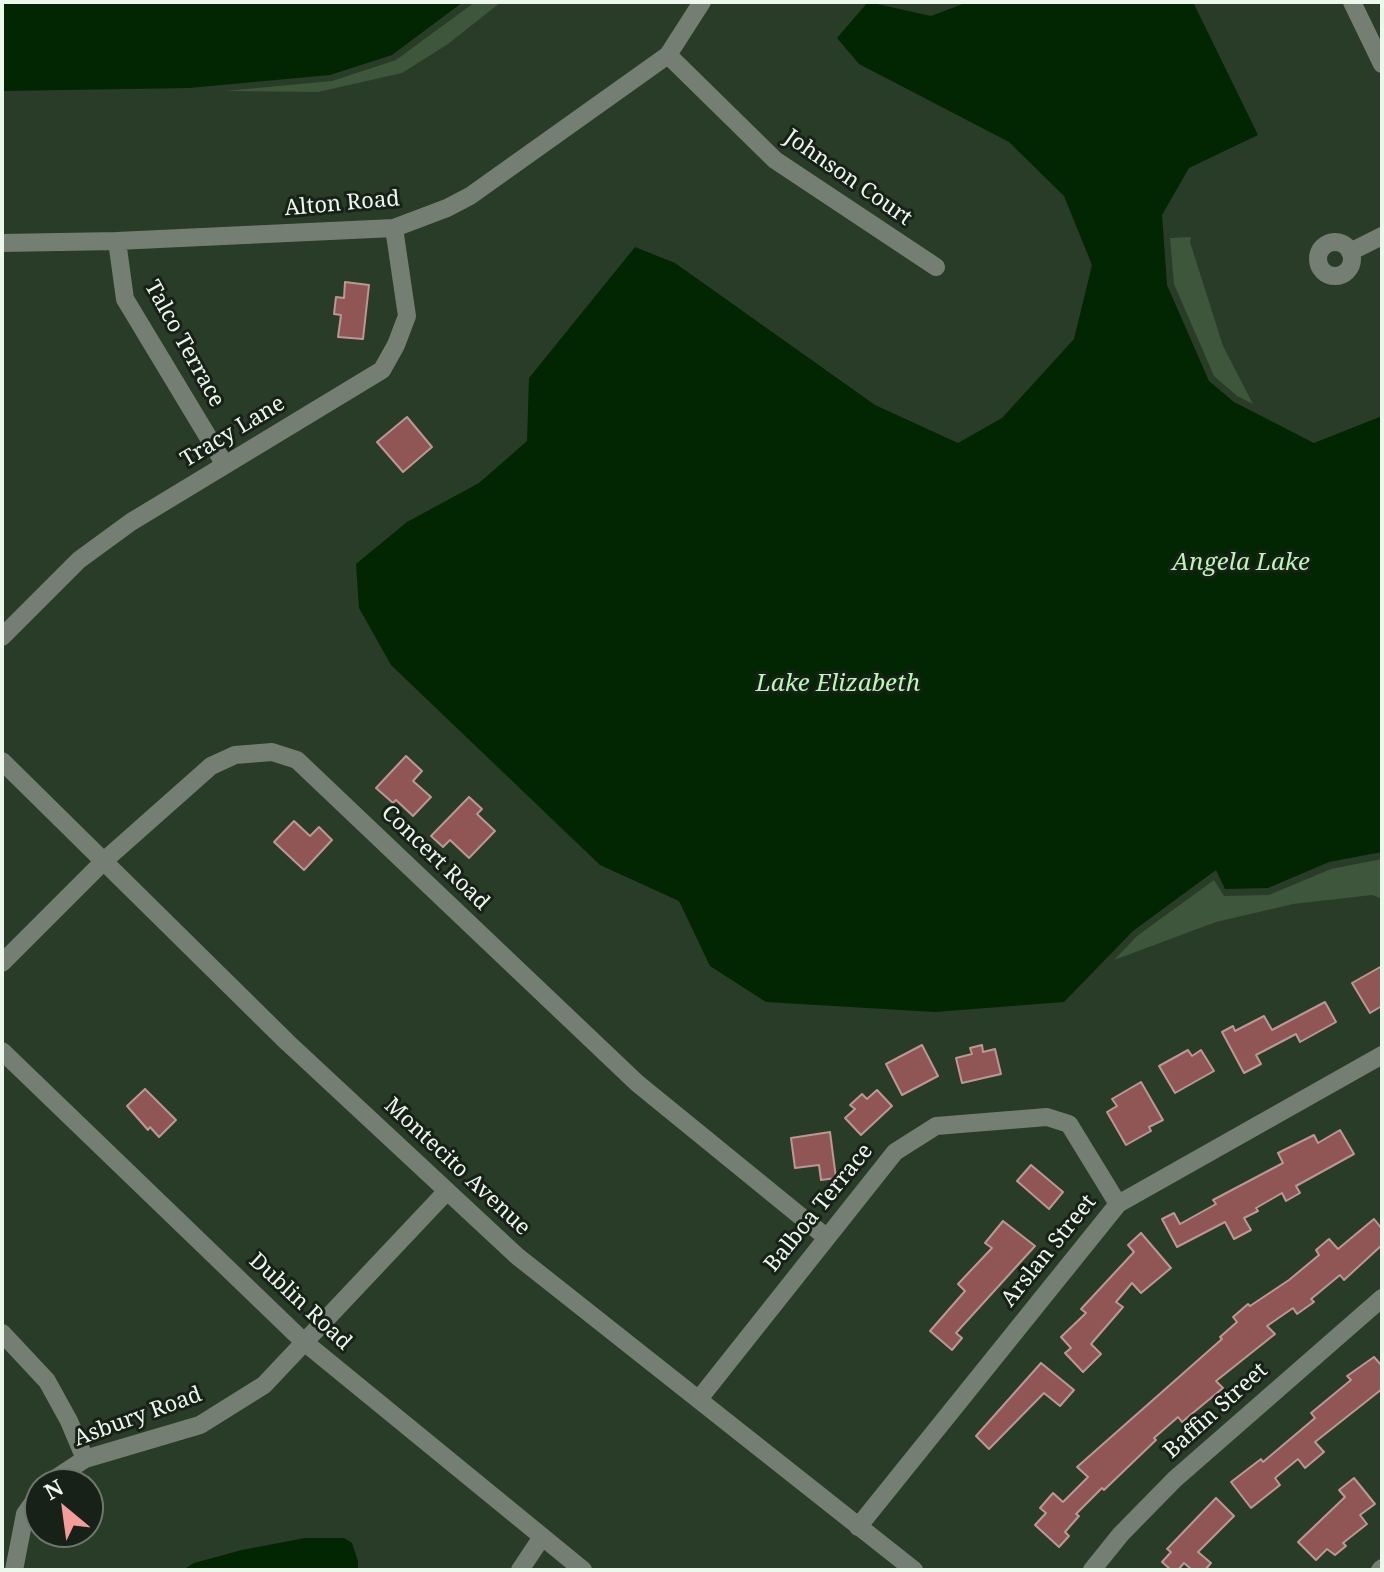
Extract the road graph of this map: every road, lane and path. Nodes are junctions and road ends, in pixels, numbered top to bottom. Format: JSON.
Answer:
{"nodes":[{"id":1,"x":702,"y":2,"type":"edge"},
{"id":2,"x":1352,"y":2,"type":"edge"},
{"id":3,"x":668,"y":55,"type":"junction"},
{"id":4,"x":1382,"y":64,"type":"edge"},
{"id":5,"x":394,"y":228,"type":"junction"},
{"id":6,"x":1382,"y":236,"type":"edge"},
{"id":7,"x":117,"y":241,"type":"junction"},
{"id":8,"x":2,"y":243,"type":"edge"},
{"id":9,"x":1350,"y":252,"type":"dead end"},
{"id":10,"x":936,"y":267,"type":"dead end"},
{"id":11,"x":225,"y":465,"type":"junction"},
{"id":12,"x":2,"y":637,"type":"edge"},
{"id":13,"x":2,"y":761,"type":"edge"},
{"id":14,"x":105,"y":860,"type":"junction"},
{"id":15,"x":2,"y":963,"type":"edge"},
{"id":16,"x":2,"y":1051,"type":"edge"},
{"id":17,"x":1382,"y":1055,"type":"edge"},
{"id":18,"x":447,"y":1191,"type":"junction"},
{"id":19,"x":1118,"y":1204,"type":"junction"},
{"id":20,"x":826,"y":1237,"type":"junction"},
{"id":21,"x":1382,"y":1298,"type":"edge"},
{"id":22,"x":2,"y":1333,"type":"edge"},
{"id":23,"x":303,"y":1341,"type":"junction"},
{"id":24,"x":699,"y":1399,"type":"junction"},
{"id":25,"x":85,"y":1459,"type":"junction"},
{"id":26,"x":71,"y":1468,"type":"edge"},
{"id":27,"x":24,"y":1519,"type":"edge"},
{"id":28,"x":858,"y":1527,"type":"junction"},
{"id":29,"x":542,"y":1537,"type":"junction"},
{"id":30,"x":14,"y":1570,"type":"edge"},
{"id":31,"x":520,"y":1570,"type":"edge"},
{"id":32,"x":583,"y":1570,"type":"edge"},
{"id":33,"x":914,"y":1570,"type":"edge"},
{"id":34,"x":1092,"y":1570,"type":"edge"}],
"edges":[{"from":1,"to":3,"type":"street","name":"Alton Road"},
{"from":2,"to":4,"type":"street"},
{"from":3,"to":5,"type":"street","name":"Alton Road"},
{"from":3,"to":10,"type":"street","name":"Johnson Court"},
{"from":5,"to":7,"type":"street","name":"Alton Road"},
{"from":5,"to":11,"type":"street","name":"Tracy Lane"},
{"from":6,"to":9,"type":"street"},
{"from":7,"to":8,"type":"street","name":"Alton Road"},
{"from":7,"to":11,"type":"street","name":"Talco Terrace"},
{"from":11,"to":12,"type":"street","name":"Tracy Lane"},
{"from":13,"to":14,"type":"street","name":"Montecito Avenue"},
{"from":14,"to":15,"type":"street","name":"Concert Road"},
{"from":14,"to":18,"type":"street","name":"Montecito Avenue"},
{"from":14,"to":20,"type":"street","name":"Concert Road"},
{"from":16,"to":23,"type":"street","name":"Dublin Road"},
{"from":17,"to":19,"type":"street","name":"Arslan Street"},
{"from":18,"to":23,"type":"street","name":"Asbury Road"},
{"from":18,"to":24,"type":"street","name":"Montecito Avenue"},
{"from":19,"to":20,"type":"street","name":"Balboa Terrace"},
{"from":19,"to":28,"type":"street","name":"Arslan Street"},
{"from":20,"to":24,"type":"street","name":"Balboa Terrace"},
{"from":21,"to":34,"type":"street","name":"Baffin Street"},
{"from":22,"to":25,"type":"street"},
{"from":23,"to":25,"type":"street","name":"Asbury Road"},
{"from":23,"to":29,"type":"street","name":"Dublin Road"},
{"from":24,"to":28,"type":"street","name":"Montecito Avenue"},
{"from":25,"to":26,"type":"street","name":"Asbury Road"},
{"from":27,"to":30,"type":"street"},
{"from":28,"to":33,"type":"street","name":"Montecito Avenue"},
{"from":29,"to":31,"type":"street"},
{"from":29,"to":32,"type":"street","name":"Dublin Road"}]}
